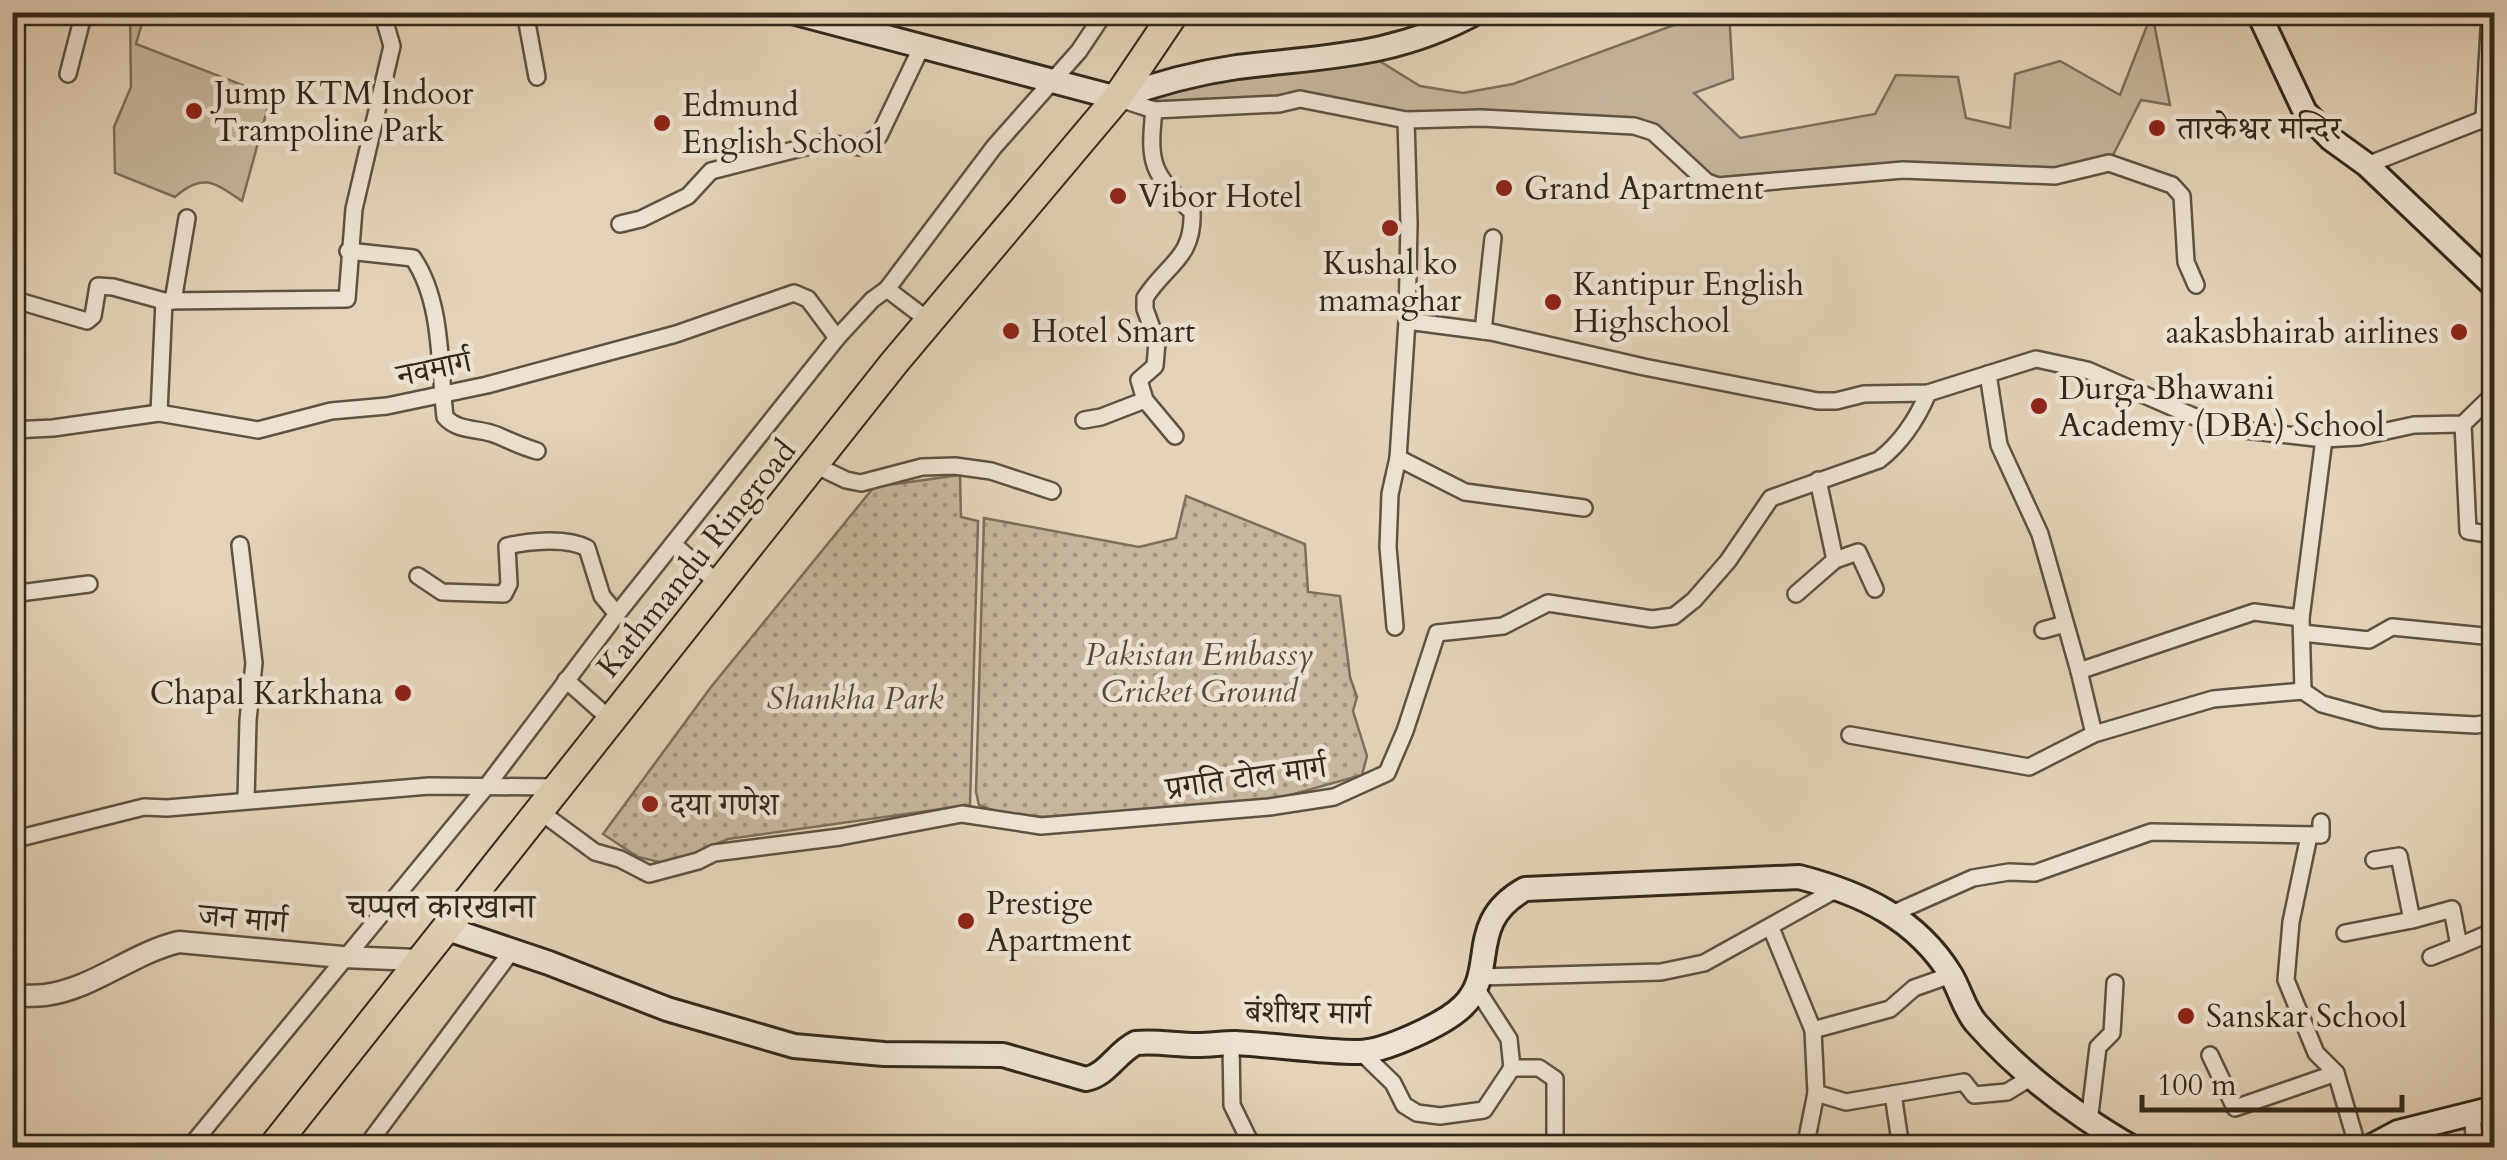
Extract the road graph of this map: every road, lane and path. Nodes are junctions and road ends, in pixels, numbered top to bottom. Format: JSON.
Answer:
{"nodes":[{"id":1,"x":84,"y":12,"type":"edge"},
{"id":2,"x":382,"y":12,"type":"edge"},
{"id":3,"x":525,"y":12,"type":"edge"},
{"id":4,"x":792,"y":12,"type":"edge"},
{"id":5,"x":1105,"y":12,"type":"edge"},
{"id":6,"x":1175,"y":12,"type":"edge"},
{"id":7,"x":1477,"y":12,"type":"edge"},
{"id":8,"x":2258,"y":12,"type":"edge"},
{"id":9,"x":2490,"y":12,"type":"edge"},
{"id":10,"x":922,"y":46,"type":"junction"},
{"id":11,"x":68,"y":74,"type":"dead end"},
{"id":12,"x":537,"y":77,"type":"dead end"},
{"id":13,"x":1054,"y":79,"type":"junction"},
{"id":14,"x":1117,"y":98,"type":"junction"},
{"id":15,"x":1154,"y":110,"type":"junction"},
{"id":16,"x":2489,"y":116,"type":"edge"},
{"id":17,"x":1406,"y":120,"type":"junction"},
{"id":18,"x":2367,"y":165,"type":"junction"},
{"id":19,"x":186,"y":218,"type":"dead end"},
{"id":20,"x":620,"y":224,"type":"dead end"},
{"id":21,"x":1493,"y":238,"type":"dead end"},
{"id":22,"x":348,"y":251,"type":"junction"},
{"id":23,"x":2196,"y":285,"type":"dead end"},
{"id":24,"x":2494,"y":286,"type":"edge"},
{"id":25,"x":886,"y":289,"type":"junction"},
{"id":26,"x":12,"y":299,"type":"edge"},
{"id":27,"x":168,"y":301,"type":"junction"},
{"id":28,"x":929,"y":321,"type":"junction"},
{"id":29,"x":1407,"y":321,"type":"junction"},
{"id":30,"x":1483,"y":331,"type":"junction"},
{"id":31,"x":837,"y":338,"type":"junction"},
{"id":32,"x":1988,"y":374,"type":"junction"},
{"id":33,"x":1928,"y":394,"type":"junction"},
{"id":34,"x":2494,"y":394,"type":"edge"},
{"id":35,"x":442,"y":395,"type":"junction"},
{"id":36,"x":1145,"y":400,"type":"junction"},
{"id":37,"x":158,"y":413,"type":"junction"},
{"id":38,"x":1084,"y":420,"type":"dead end"},
{"id":39,"x":2463,"y":424,"type":"junction"},
{"id":40,"x":12,"y":430,"type":"edge"},
{"id":41,"x":1175,"y":436,"type":"dead end"},
{"id":42,"x":2324,"y":440,"type":"junction"},
{"id":43,"x":538,"y":452,"type":"dead end"},
{"id":44,"x":1398,"y":458,"type":"junction"},
{"id":45,"x":815,"y":465,"type":"junction"},
{"id":46,"x":1818,"y":480,"type":"junction"},
{"id":47,"x":1052,"y":491,"type":"dead end"},
{"id":48,"x":1584,"y":508,"type":"dead end"},
{"id":49,"x":2494,"y":535,"type":"edge"},
{"id":50,"x":673,"y":544,"type":"junction"},
{"id":51,"x":240,"y":545,"type":"dead end"},
{"id":52,"x":1834,"y":560,"type":"junction"},
{"id":53,"x":418,"y":576,"type":"dead end"},
{"id":54,"x":89,"y":584,"type":"dead end"},
{"id":55,"x":720,"y":585,"type":"junction"},
{"id":56,"x":1875,"y":589,"type":"dead end"},
{"id":57,"x":12,"y":594,"type":"edge"},
{"id":58,"x":1796,"y":594,"type":"dead end"},
{"id":59,"x":617,"y":614,"type":"junction"},
{"id":60,"x":2065,"y":624,"type":"junction"},
{"id":61,"x":2301,"y":625,"type":"junction"},
{"id":62,"x":1395,"y":627,"type":"dead end"},
{"id":63,"x":2043,"y":630,"type":"dead end"},
{"id":64,"x":2494,"y":637,"type":"edge"},
{"id":65,"x":2078,"y":671,"type":"junction"},
{"id":66,"x":566,"y":680,"type":"junction"},
{"id":67,"x":2303,"y":691,"type":"junction"},
{"id":68,"x":611,"y":720,"type":"junction"},
{"id":69,"x":2494,"y":722,"type":"edge"},
{"id":70,"x":2094,"y":734,"type":"junction"},
{"id":71,"x":1850,"y":735,"type":"dead end"},
{"id":72,"x":486,"y":787,"type":"junction"},
{"id":73,"x":556,"y":787,"type":"junction"},
{"id":74,"x":246,"y":800,"type":"junction"},
{"id":75,"x":538,"y":810,"type":"junction"},
{"id":76,"x":2321,"y":822,"type":"dead end"},
{"id":77,"x":2308,"y":836,"type":"junction"},
{"id":78,"x":12,"y":840,"type":"edge"},
{"id":79,"x":2374,"y":860,"type":"dead end"},
{"id":80,"x":1840,"y":888,"type":"junction"},
{"id":81,"x":1894,"y":913,"type":"junction"},
{"id":82,"x":2412,"y":920,"type":"junction"},
{"id":83,"x":444,"y":928,"type":"junction"},
{"id":84,"x":1770,"y":928,"type":"junction"},
{"id":85,"x":2494,"y":931,"type":"edge"},
{"id":86,"x":2345,"y":933,"type":"dead end"},
{"id":87,"x":2459,"y":946,"type":"junction"},
{"id":88,"x":511,"y":952,"type":"junction"},
{"id":89,"x":342,"y":957,"type":"junction"},
{"id":90,"x":2431,"y":957,"type":"dead end"},
{"id":91,"x":418,"y":960,"type":"junction"},
{"id":92,"x":1951,"y":975,"type":"junction"},
{"id":93,"x":1477,"y":982,"type":"junction"},
{"id":94,"x":2115,"y":983,"type":"dead end"},
{"id":95,"x":12,"y":996,"type":"edge"},
{"id":96,"x":1813,"y":1030,"type":"junction"},
{"id":97,"x":1231,"y":1043,"type":"junction"},
{"id":98,"x":1361,"y":1052,"type":"junction"},
{"id":99,"x":2210,"y":1055,"type":"dead end"},
{"id":100,"x":1512,"y":1068,"type":"junction"},
{"id":101,"x":2336,"y":1073,"type":"junction"},
{"id":102,"x":2030,"y":1078,"type":"junction"},
{"id":103,"x":1816,"y":1093,"type":"junction"},
{"id":104,"x":1893,"y":1094,"type":"junction"},
{"id":105,"x":2483,"y":1110,"type":"edge"},
{"id":106,"x":2089,"y":1122,"type":"junction"},
{"id":107,"x":188,"y":1148,"type":"edge"},
{"id":108,"x":272,"y":1148,"type":"edge"},
{"id":109,"x":366,"y":1148,"type":"edge"},
{"id":110,"x":1253,"y":1148,"type":"edge"},
{"id":111,"x":1554,"y":1148,"type":"edge"},
{"id":112,"x":1805,"y":1148,"type":"edge"},
{"id":113,"x":1901,"y":1148,"type":"edge"},
{"id":114,"x":2133,"y":1148,"type":"edge"},
{"id":115,"x":2358,"y":1148,"type":"edge"},
{"id":116,"x":2368,"y":1148,"type":"edge"},
{"id":117,"x":2476,"y":1148,"type":"edge"}],
"edges":[{"from":1,"to":11,"type":"street"},
{"from":2,"to":22,"type":"street"},
{"from":3,"to":12,"type":"street"},
{"from":4,"to":10,"type":"main road"},
{"from":5,"to":13,"type":"street"},
{"from":6,"to":14,"type":"highway","name":"Kathmandu Ringroad"},
{"from":7,"to":14,"type":"main road"},
{"from":8,"to":18,"type":"main road"},
{"from":9,"to":16,"type":"street"},
{"from":10,"to":13,"type":"main road"},
{"from":10,"to":20,"type":"street"},
{"from":13,"to":14,"type":"main road"},
{"from":13,"to":25,"type":"street"},
{"from":14,"to":15,"type":"street"},
{"from":14,"to":28,"type":"highway","name":"Kathmandu Ringroad"},
{"from":15,"to":17,"type":"street"},
{"from":15,"to":36,"type":"street"},
{"from":16,"to":18,"type":"street"},
{"from":17,"to":23,"type":"street"},
{"from":17,"to":29,"type":"street"},
{"from":18,"to":24,"type":"main road"},
{"from":19,"to":27,"type":"street"},
{"from":21,"to":30,"type":"street"},
{"from":22,"to":27,"type":"street"},
{"from":22,"to":35,"type":"street"},
{"from":25,"to":28,"type":"street"},
{"from":25,"to":31,"type":"street"},
{"from":26,"to":27,"type":"street"},
{"from":27,"to":37,"type":"street"},
{"from":28,"to":45,"type":"highway","name":"Kathmandu Ringroad"},
{"from":29,"to":30,"type":"street"},
{"from":29,"to":44,"type":"street"},
{"from":30,"to":33,"type":"street"},
{"from":31,"to":35,"type":"street","name":"नवमार्ग"},
{"from":31,"to":50,"type":"street"},
{"from":32,"to":33,"type":"street"},
{"from":32,"to":42,"type":"street"},
{"from":32,"to":60,"type":"street"},
{"from":33,"to":46,"type":"street","name":"प्रगति टोल मार्ग"},
{"from":34,"to":39,"type":"street"},
{"from":35,"to":37,"type":"street","name":"नवमार्ग"},
{"from":35,"to":43,"type":"street"},
{"from":36,"to":38,"type":"street"},
{"from":36,"to":41,"type":"street"},
{"from":37,"to":40,"type":"street","name":"नवमार्ग"},
{"from":39,"to":42,"type":"street"},
{"from":39,"to":49,"type":"street"},
{"from":42,"to":61,"type":"street"},
{"from":44,"to":48,"type":"street"},
{"from":44,"to":62,"type":"street"},
{"from":45,"to":47,"type":"street"},
{"from":45,"to":55,"type":"highway","name":"Kathmandu Ringroad"},
{"from":46,"to":52,"type":"street"},
{"from":46,"to":75,"type":"street","name":"प्रगति टोल मार्ग"},
{"from":50,"to":55,"type":"street"},
{"from":50,"to":59,"type":"street"},
{"from":51,"to":74,"type":"street"},
{"from":52,"to":56,"type":"street"},
{"from":52,"to":58,"type":"street"},
{"from":53,"to":59,"type":"street"},
{"from":54,"to":57,"type":"street"},
{"from":55,"to":68,"type":"highway","name":"Kathmandu Ringroad"},
{"from":59,"to":66,"type":"street"},
{"from":60,"to":63,"type":"street"},
{"from":60,"to":65,"type":"street"},
{"from":61,"to":64,"type":"street"},
{"from":61,"to":65,"type":"street"},
{"from":61,"to":67,"type":"street"},
{"from":65,"to":70,"type":"street"},
{"from":66,"to":68,"type":"street"},
{"from":66,"to":72,"type":"street"},
{"from":67,"to":69,"type":"street"},
{"from":67,"to":70,"type":"street"},
{"from":68,"to":73,"type":"highway","name":"Kathmandu Ringroad"},
{"from":70,"to":71,"type":"street"},
{"from":72,"to":73,"type":"street"},
{"from":72,"to":74,"type":"street"},
{"from":72,"to":89,"type":"street"},
{"from":73,"to":75,"type":"highway","name":"Kathmandu Ringroad"},
{"from":74,"to":78,"type":"street"},
{"from":75,"to":83,"type":"highway","name":"Kathmandu Ringroad"},
{"from":76,"to":77,"type":"street"},
{"from":77,"to":81,"type":"street"},
{"from":77,"to":101,"type":"street"},
{"from":79,"to":82,"type":"street"},
{"from":80,"to":81,"type":"main road"},
{"from":80,"to":84,"type":"street"},
{"from":80,"to":93,"type":"main road"},
{"from":81,"to":92,"type":"main road"},
{"from":82,"to":86,"type":"street"},
{"from":82,"to":87,"type":"street"},
{"from":83,"to":88,"type":"main road","name":"बंशीधर मार्ग"},
{"from":83,"to":91,"type":"highway","name":"Kathmandu Ringroad"},
{"from":84,"to":93,"type":"street"},
{"from":84,"to":96,"type":"street"},
{"from":85,"to":87,"type":"street"},
{"from":87,"to":90,"type":"street"},
{"from":88,"to":97,"type":"main road","name":"बंशीधर मार्ग"},
{"from":88,"to":109,"type":"street"},
{"from":89,"to":91,"type":"street","name":"जन मार्ग"},
{"from":89,"to":95,"type":"street","name":"जन मार्ग"},
{"from":89,"to":107,"type":"street"},
{"from":91,"to":108,"type":"highway","name":"Kathmandu Ringroad"},
{"from":92,"to":96,"type":"street"},
{"from":92,"to":102,"type":"main road"},
{"from":93,"to":98,"type":"main road","name":"बंशीधर मार्ग"},
{"from":93,"to":100,"type":"street"},
{"from":94,"to":106,"type":"street"},
{"from":96,"to":103,"type":"street"},
{"from":97,"to":98,"type":"main road","name":"बंशीधर मार्ग"},
{"from":97,"to":110,"type":"street"},
{"from":98,"to":100,"type":"street"},
{"from":99,"to":101,"type":"street"},
{"from":100,"to":111,"type":"street"},
{"from":101,"to":115,"type":"street"},
{"from":102,"to":104,"type":"street"},
{"from":102,"to":106,"type":"main road"},
{"from":103,"to":104,"type":"street"},
{"from":103,"to":112,"type":"street"},
{"from":104,"to":113,"type":"street"},
{"from":105,"to":116,"type":"main road"},
{"from":105,"to":117,"type":"street"},
{"from":106,"to":114,"type":"main road"}]}
